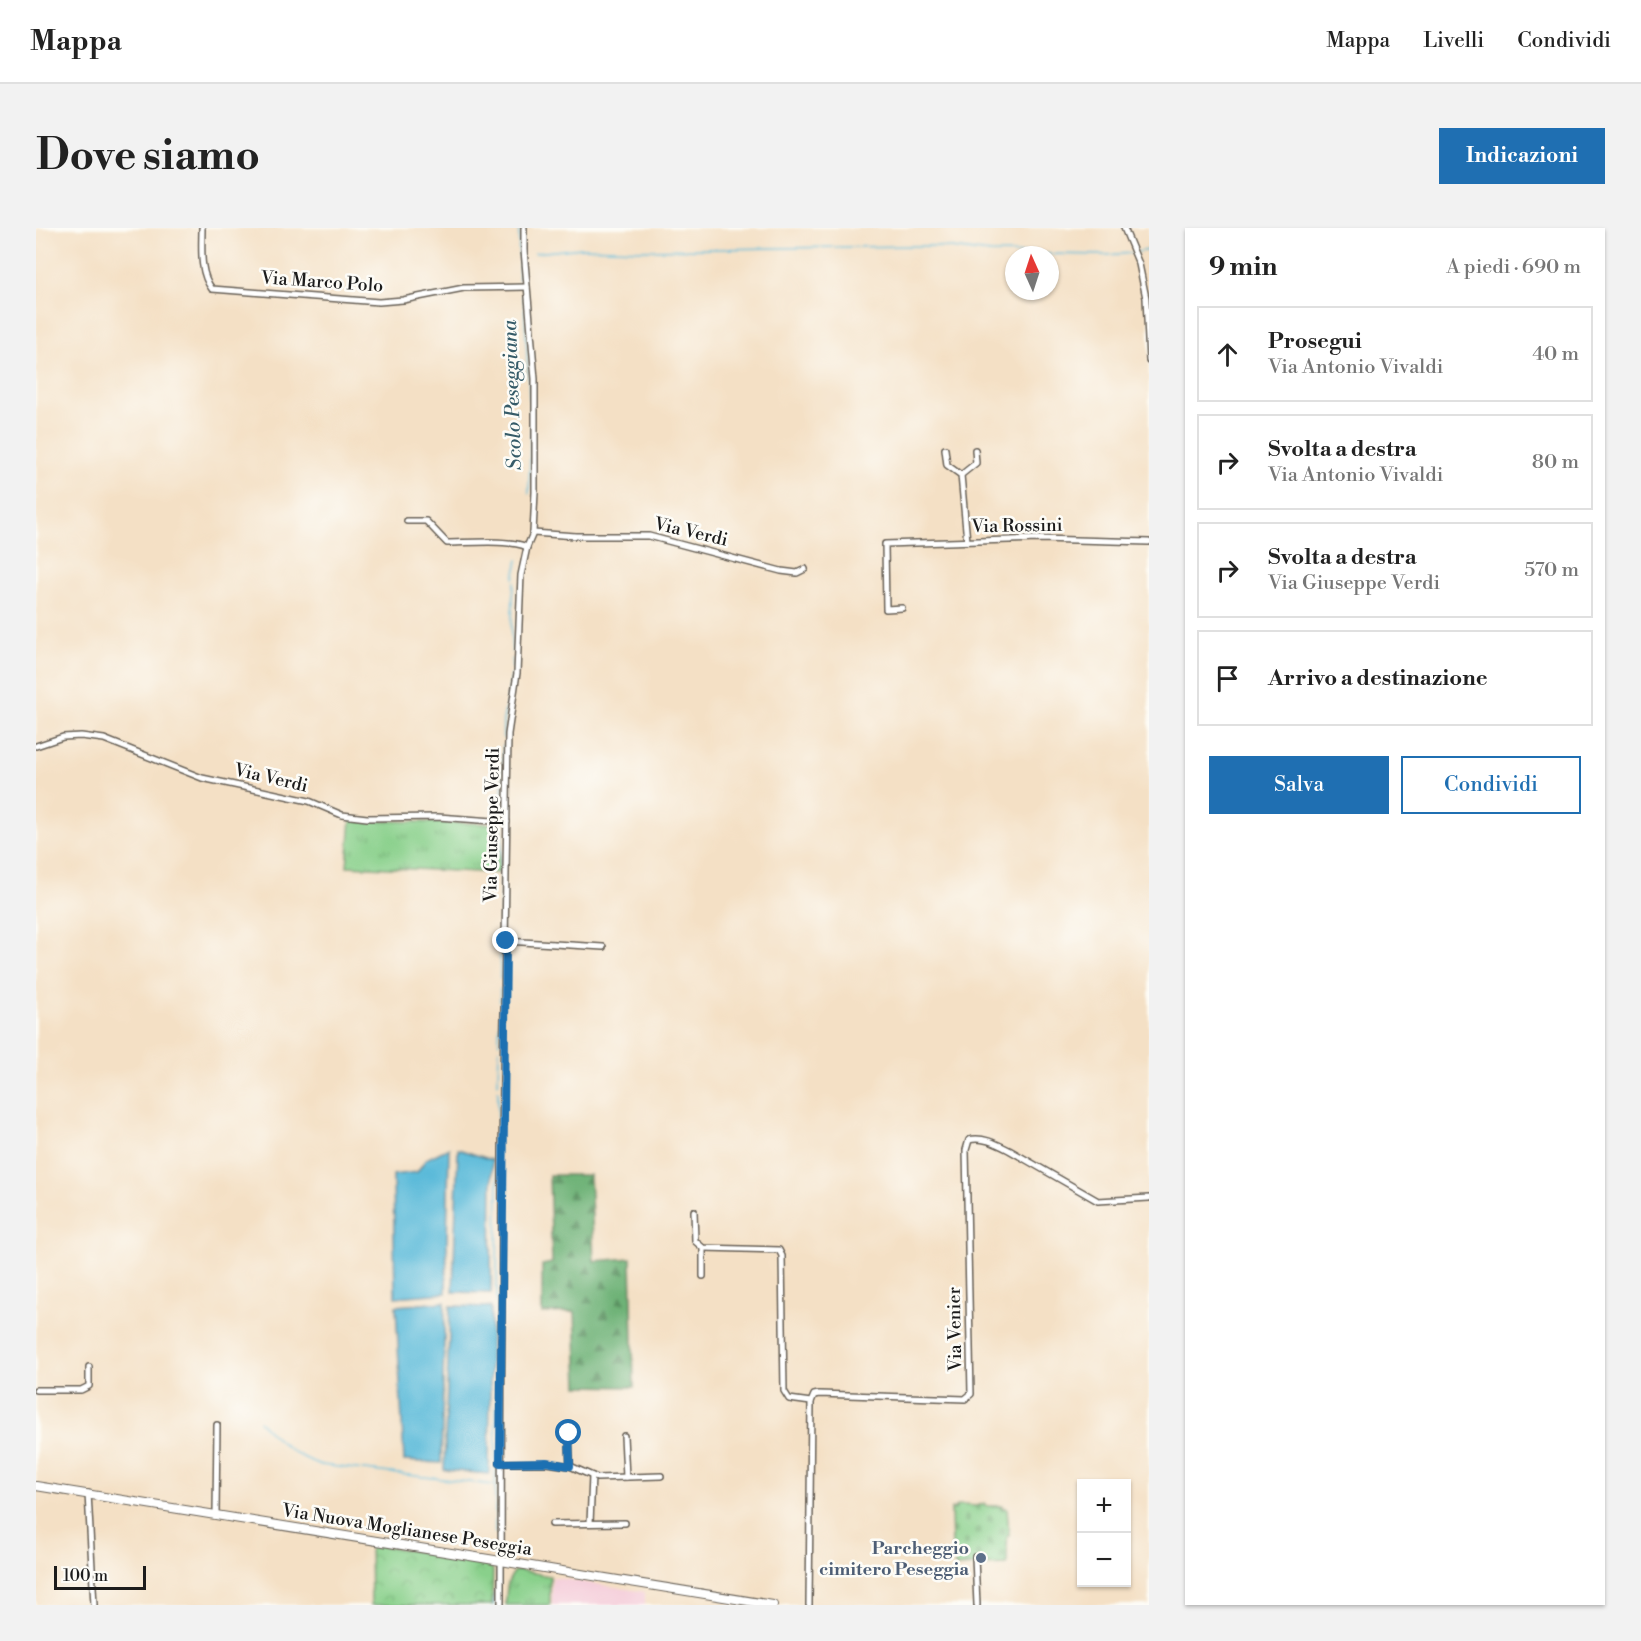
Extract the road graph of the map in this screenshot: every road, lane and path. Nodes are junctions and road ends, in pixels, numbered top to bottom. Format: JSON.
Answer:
{"nodes":[{"id":1,"x":202,"y":228,"type":"edge"},
{"id":2,"x":524,"y":228,"type":"edge"},
{"id":3,"x":1124,"y":228,"type":"edge"},
{"id":4,"x":527,"y":287,"type":"junction"},
{"id":5,"x":1149,"y":361,"type":"edge"},
{"id":6,"x":945,"y":449,"type":"dead end"},
{"id":7,"x":975,"y":450,"type":"dead end"},
{"id":8,"x":962,"y":475,"type":"junction"},
{"id":9,"x":407,"y":521,"type":"dead end"},
{"id":10,"x":532,"y":533,"type":"junction"},
{"id":11,"x":967,"y":541,"type":"junction"},
{"id":12,"x":1149,"y":542,"type":"edge"},
{"id":13,"x":526,"y":547,"type":"junction"},
{"id":14,"x":805,"y":569,"type":"dead end"},
{"id":15,"x":902,"y":608,"type":"dead end"},
{"id":16,"x":36,"y":746,"type":"edge"},
{"id":17,"x":507,"y":822,"type":"junction"},
{"id":18,"x":506,"y":941,"type":"junction"},
{"id":19,"x":603,"y":947,"type":"dead end"},
{"id":20,"x":1149,"y":1198,"type":"edge"},
{"id":21,"x":694,"y":1211,"type":"dead end"},
{"id":22,"x":703,"y":1248,"type":"junction"},
{"id":23,"x":703,"y":1276,"type":"dead end"},
{"id":24,"x":88,"y":1367,"type":"dead end"},
{"id":25,"x":36,"y":1390,"type":"edge"},
{"id":26,"x":811,"y":1402,"type":"junction"},
{"id":27,"x":217,"y":1425,"type":"dead end"},
{"id":28,"x":569,"y":1433,"type":"dead end"},
{"id":29,"x":624,"y":1436,"type":"dead end"},
{"id":30,"x":500,"y":1463,"type":"junction"},
{"id":31,"x":570,"y":1466,"type":"junction"},
{"id":32,"x":591,"y":1476,"type":"junction"},
{"id":33,"x":661,"y":1476,"type":"dead end"},
{"id":34,"x":626,"y":1477,"type":"junction"},
{"id":35,"x":36,"y":1485,"type":"edge"},
{"id":36,"x":88,"y":1493,"type":"junction"},
{"id":37,"x":216,"y":1514,"type":"junction"},
{"id":38,"x":590,"y":1523,"type":"junction"},
{"id":39,"x":625,"y":1523,"type":"dead end"},
{"id":40,"x":552,"y":1524,"type":"dead end"},
{"id":41,"x":975,"y":1557,"type":"dead end"},
{"id":42,"x":502,"y":1561,"type":"junction"},
{"id":43,"x":94,"y":1605,"type":"edge"},
{"id":44,"x":501,"y":1605,"type":"edge"},
{"id":45,"x":773,"y":1605,"type":"edge"},
{"id":46,"x":809,"y":1605,"type":"edge"},
{"id":47,"x":977,"y":1605,"type":"edge"}],
"edges":[{"from":1,"to":4,"type":"street","name":"Via Marco Polo"},
{"from":2,"to":4,"type":"street","name":"Via Giuseppe Verdi"},
{"from":3,"to":5,"type":"street"},
{"from":4,"to":10,"type":"street","name":"Via Giuseppe Verdi"},
{"from":6,"to":8,"type":"street"},
{"from":7,"to":8,"type":"street"},
{"from":8,"to":11,"type":"street"},
{"from":9,"to":13,"type":"street"},
{"from":10,"to":13,"type":"street","name":"Via Giuseppe Verdi"},
{"from":10,"to":14,"type":"street","name":"Via Verdi"},
{"from":11,"to":12,"type":"street","name":"Via Rossini"},
{"from":11,"to":15,"type":"street","name":"Via Rossini"},
{"from":13,"to":17,"type":"street","name":"Via Giuseppe Verdi"},
{"from":16,"to":17,"type":"street","name":"Via Verdi"},
{"from":17,"to":18,"type":"street","name":"Via Giuseppe Verdi"},
{"from":18,"to":19,"type":"street"},
{"from":18,"to":30,"type":"street","name":"Via Giuseppe Verdi"},
{"from":20,"to":26,"type":"street","name":"Via Venier"},
{"from":21,"to":22,"type":"street"},
{"from":22,"to":23,"type":"street"},
{"from":22,"to":26,"type":"street"},
{"from":24,"to":25,"type":"street"},
{"from":26,"to":46,"type":"street"},
{"from":27,"to":37,"type":"street"},
{"from":28,"to":31,"type":"street"},
{"from":29,"to":34,"type":"street"},
{"from":30,"to":31,"type":"street"},
{"from":30,"to":42,"type":"street","name":"Via Giuseppe Verdi"},
{"from":31,"to":32,"type":"street"},
{"from":32,"to":34,"type":"street"},
{"from":32,"to":38,"type":"street"},
{"from":33,"to":34,"type":"street"},
{"from":35,"to":36,"type":"main road","name":"Via Nuova Moglianese Peseggia"},
{"from":36,"to":37,"type":"main road","name":"Via Nuova Moglianese Peseggia"},
{"from":36,"to":43,"type":"street"},
{"from":37,"to":42,"type":"main road","name":"Via Nuova Moglianese Peseggia"},
{"from":38,"to":39,"type":"street"},
{"from":38,"to":40,"type":"street"},
{"from":41,"to":47,"type":"street"},
{"from":42,"to":44,"type":"street","name":"Via Giuseppe Verdi"},
{"from":42,"to":45,"type":"main road","name":"Via Nuova Moglianese Peseggia"}]}
